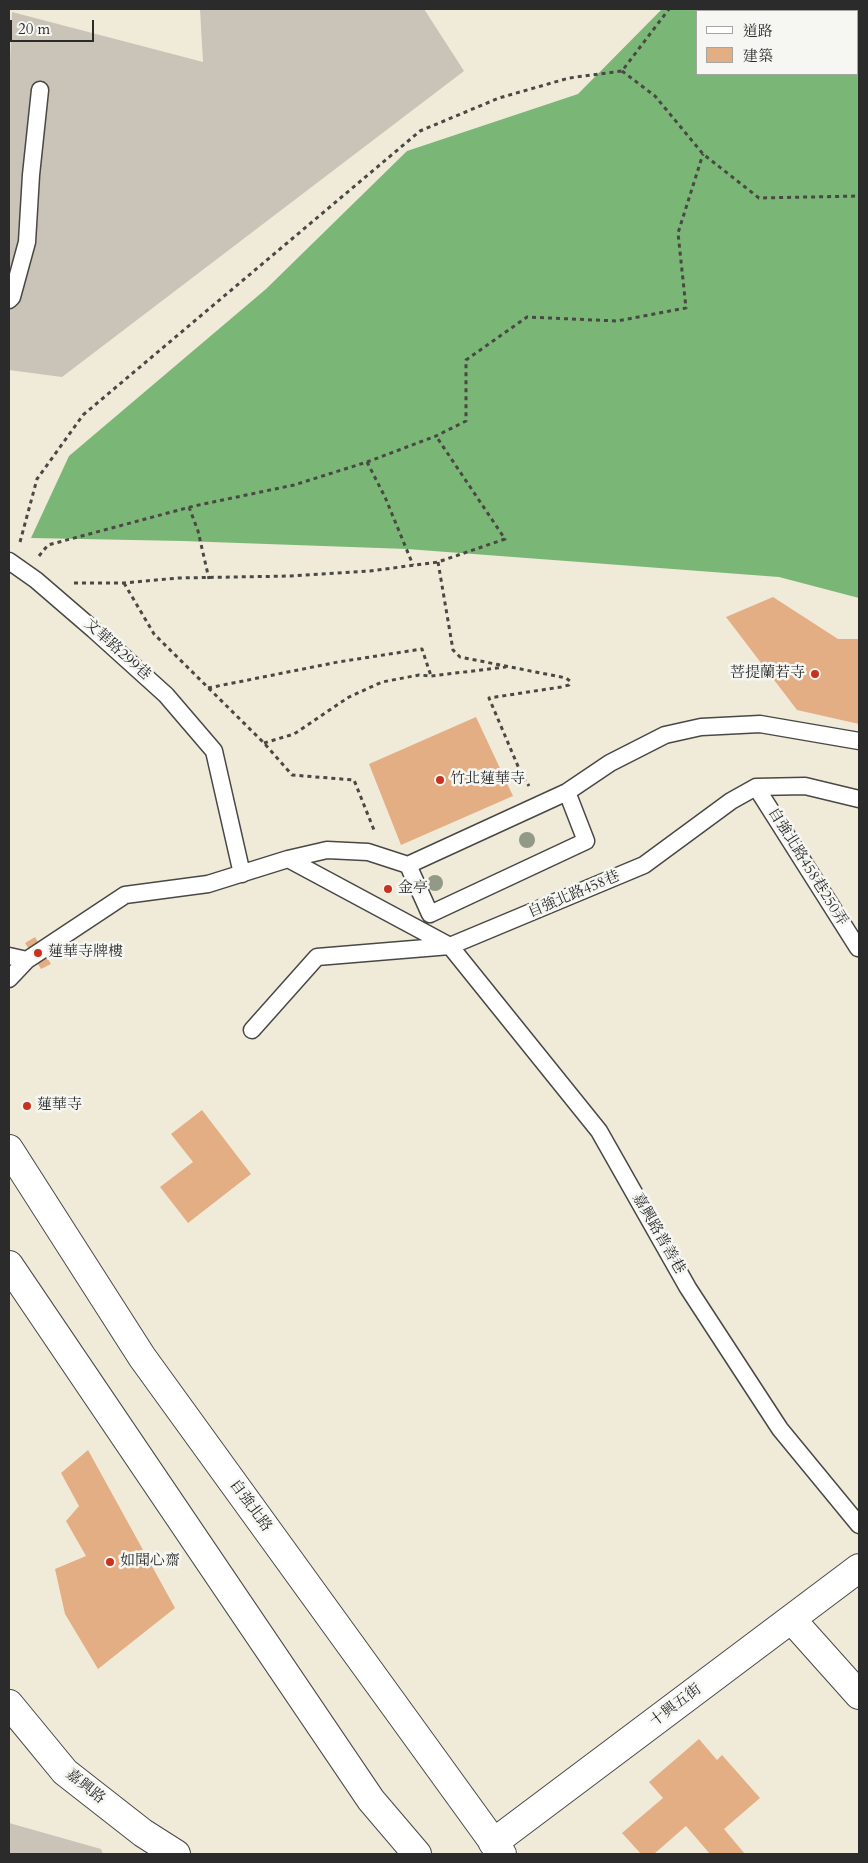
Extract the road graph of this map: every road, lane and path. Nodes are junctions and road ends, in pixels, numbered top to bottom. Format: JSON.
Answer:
{"nodes":[{"id":1,"x":669,"y":9,"type":"edge"},
{"id":2,"x":622,"y":71,"type":"junction"},
{"id":3,"x":40,"y":90,"type":"dead end"},
{"id":4,"x":703,"y":154,"type":"junction"},
{"id":5,"x":859,"y":196,"type":"edge"},
{"id":6,"x":9,"y":300,"type":"edge"},
{"id":7,"x":436,"y":436,"type":"junction"},
{"id":8,"x":367,"y":462,"type":"junction"},
{"id":9,"x":189,"y":507,"type":"junction"},
{"id":10,"x":36,"y":560,"type":"dead end"},
{"id":11,"x":438,"y":562,"type":"junction"},
{"id":12,"x":11,"y":563,"type":"edge"},
{"id":13,"x":413,"y":565,"type":"junction"},
{"id":14,"x":209,"y":579,"type":"junction"},
{"id":15,"x":124,"y":582,"type":"junction"},
{"id":16,"x":67,"y":584,"type":"dead end"},
{"id":17,"x":510,"y":666,"type":"junction"},
{"id":18,"x":431,"y":676,"type":"junction"},
{"id":19,"x":207,"y":688,"type":"junction"},
{"id":20,"x":859,"y":740,"type":"edge"},
{"id":21,"x":264,"y":743,"type":"junction"},
{"id":22,"x":520,"y":771,"type":"dead end"},
{"id":23,"x":756,"y":787,"type":"junction"},
{"id":24,"x":567,"y":792,"type":"junction"},
{"id":25,"x":859,"y":799,"type":"edge"},
{"id":26,"x":372,"y":854,"type":"junction"},
{"id":27,"x":288,"y":859,"type":"junction"},
{"id":28,"x":408,"y":864,"type":"junction"},
{"id":29,"x":242,"y":874,"type":"junction"},
{"id":30,"x":450,"y":946,"type":"junction"},
{"id":31,"x":858,"y":948,"type":"dead end"},
{"id":32,"x":9,"y":956,"type":"edge"},
{"id":33,"x":27,"y":960,"type":"junction"},
{"id":34,"x":9,"y":979,"type":"edge"},
{"id":35,"x":252,"y":1030,"type":"dead end"},
{"id":36,"x":9,"y":1149,"type":"edge"},
{"id":37,"x":9,"y":1265,"type":"edge"},
{"id":38,"x":859,"y":1525,"type":"edge"},
{"id":39,"x":859,"y":1568,"type":"edge"},
{"id":40,"x":792,"y":1620,"type":"junction"},
{"id":41,"x":859,"y":1695,"type":"edge"},
{"id":42,"x":9,"y":1704,"type":"edge"},
{"id":43,"x":497,"y":1849,"type":"edge"},
{"id":44,"x":176,"y":1854,"type":"edge"},
{"id":45,"x":417,"y":1854,"type":"edge"}],
"edges":[{"from":1,"to":2,"type":"path"},
{"from":2,"to":4,"type":"path"},
{"from":2,"to":12,"type":"path"},
{"from":3,"to":6,"type":"lane"},
{"from":4,"to":5,"type":"path"},
{"from":4,"to":7,"type":"path"},
{"from":7,"to":8,"type":"path"},
{"from":7,"to":11,"type":"path"},
{"from":8,"to":9,"type":"path"},
{"from":8,"to":13,"type":"path"},
{"from":9,"to":10,"type":"path"},
{"from":9,"to":14,"type":"path"},
{"from":11,"to":13,"type":"path"},
{"from":11,"to":17,"type":"path"},
{"from":12,"to":29,"type":"lane","name":"文華路299巷"},
{"from":13,"to":14,"type":"path"},
{"from":14,"to":15,"type":"path"},
{"from":15,"to":16,"type":"path"},
{"from":15,"to":19,"type":"path"},
{"from":17,"to":18,"type":"path"},
{"from":17,"to":22,"type":"path"},
{"from":18,"to":19,"type":"path"},
{"from":18,"to":21,"type":"path"},
{"from":19,"to":21,"type":"path"},
{"from":20,"to":24,"type":"lane"},
{"from":21,"to":26,"type":"path"},
{"from":23,"to":25,"type":"lane","name":"自強北路458巷"},
{"from":23,"to":30,"type":"lane","name":"自強北路458巷"},
{"from":23,"to":31,"type":"lane","name":"自強北路458巷250弄"},
{"from":24,"to":28,"type":"lane"},
{"from":24,"to":28,"type":"lane"},
{"from":26,"to":27,"type":"lane"},
{"from":26,"to":28,"type":"lane"},
{"from":27,"to":29,"type":"lane"},
{"from":27,"to":30,"type":"lane"},
{"from":29,"to":33,"type":"lane"},
{"from":30,"to":35,"type":"lane","name":"自強北路458巷"},
{"from":30,"to":38,"type":"lane","name":"嘉興路普善巷"},
{"from":32,"to":33,"type":"lane"},
{"from":33,"to":34,"type":"lane"},
{"from":36,"to":43,"type":"main road","name":"自強北路"},
{"from":37,"to":45,"type":"main road"},
{"from":39,"to":40,"type":"main road","name":"十興五街"},
{"from":40,"to":41,"type":"main road"},
{"from":40,"to":43,"type":"main road","name":"十興五街"},
{"from":42,"to":44,"type":"main road","name":"嘉興路"}]}
